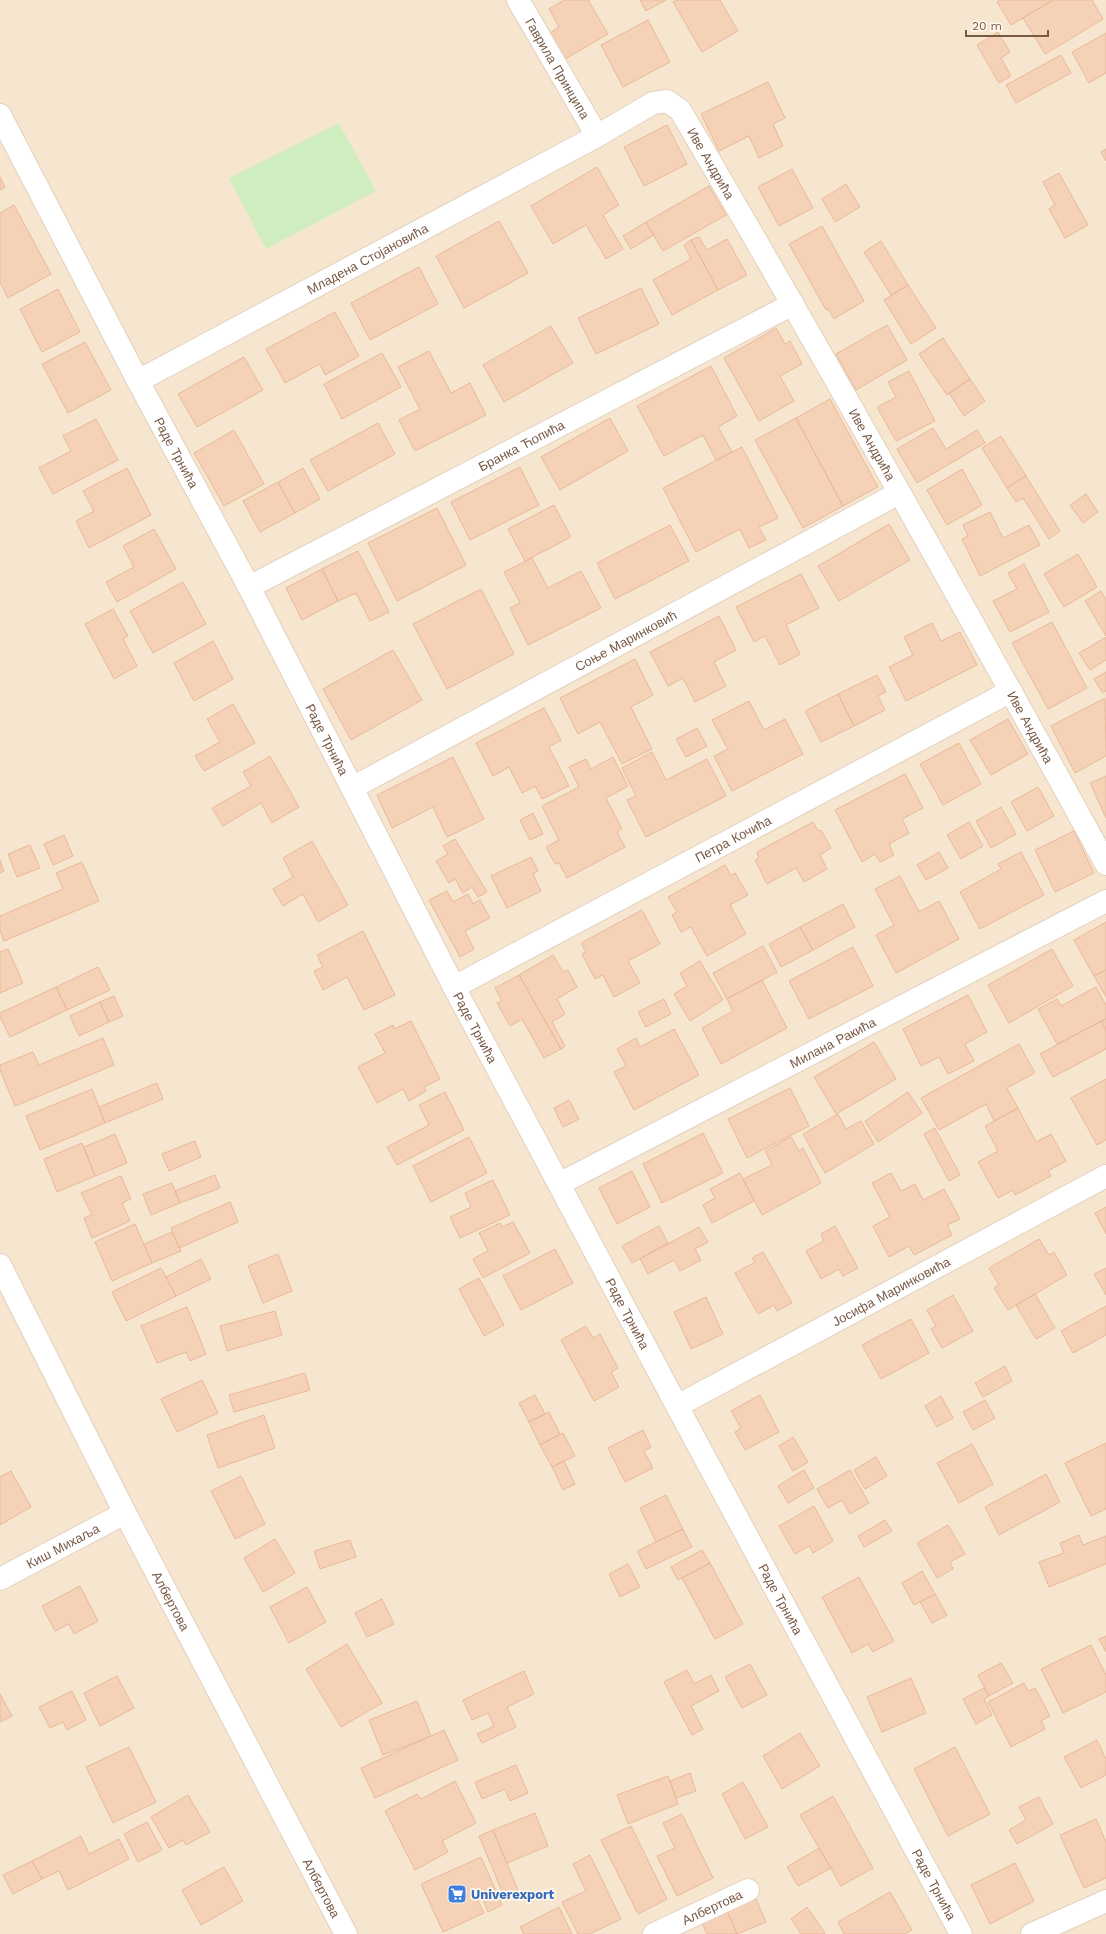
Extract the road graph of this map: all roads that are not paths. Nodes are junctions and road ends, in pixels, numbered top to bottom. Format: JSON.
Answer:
{"nodes":[{"id":1,"x":518,"y":0,"type":"edge"},
{"id":2,"x":0,"y":115,"type":"edge"},
{"id":3,"x":597,"y":136,"type":"junction"},
{"id":4,"x":793,"y":304,"type":"junction"},
{"id":5,"x":138,"y":381,"type":"junction"},
{"id":6,"x":899,"y":493,"type":"junction"},
{"id":7,"x":249,"y":586,"type":"junction"},
{"id":8,"x":1011,"y":691,"type":"junction"},
{"id":9,"x":352,"y":788,"type":"junction"},
{"id":10,"x":1106,"y":864,"type":"edge"},
{"id":11,"x":1106,"y":901,"type":"edge"},
{"id":12,"x":454,"y":987,"type":"junction"},
{"id":13,"x":1106,"y":1176,"type":"edge"},
{"id":14,"x":559,"y":1184,"type":"junction"},
{"id":15,"x":0,"y":1265,"type":"edge"},
{"id":16,"x":677,"y":1406,"type":"junction"},
{"id":17,"x":125,"y":1512,"type":"junction"},
{"id":18,"x":0,"y":1579,"type":"edge"},
{"id":19,"x":748,"y":1890,"type":"dead end"},
{"id":20,"x":1106,"y":1901,"type":"edge"},
{"id":21,"x":346,"y":1934,"type":"edge"},
{"id":22,"x":654,"y":1934,"type":"edge"},
{"id":23,"x":961,"y":1934,"type":"edge"},
{"id":24,"x":1032,"y":1934,"type":"edge"}],
"edges":[{"from":1,"to":3,"type":"street","name":"Гаврила Принципа"},
{"from":2,"to":5,"type":"street","name":"Раде Трнића"},
{"from":3,"to":4,"type":"street","name":"Иве Андрића"},
{"from":3,"to":5,"type":"street","name":"Младена Стојановића"},
{"from":4,"to":6,"type":"street","name":"Иве Андрића"},
{"from":4,"to":7,"type":"street","name":"Бранка Ћопића"},
{"from":5,"to":7,"type":"street","name":"Раде Трнића"},
{"from":6,"to":8,"type":"street","name":"Иве Андрића"},
{"from":6,"to":9,"type":"street","name":"Соње Маринковић"},
{"from":7,"to":9,"type":"street","name":"Раде Трнића"},
{"from":8,"to":10,"type":"street","name":"Иве Андрића"},
{"from":8,"to":12,"type":"street","name":"Петра Кочића"},
{"from":9,"to":12,"type":"street","name":"Раде Трнића"},
{"from":11,"to":14,"type":"street","name":"Милана Ракића"},
{"from":12,"to":14,"type":"street","name":"Раде Трнића"},
{"from":13,"to":16,"type":"street","name":"Јосифа Маринковића"},
{"from":14,"to":16,"type":"street","name":"Раде Трнића"},
{"from":15,"to":17,"type":"street","name":"Албертова"},
{"from":16,"to":23,"type":"street","name":"Раде Трнића"},
{"from":17,"to":18,"type":"street","name":"Киш Михаља"},
{"from":17,"to":21,"type":"street","name":"Албертова"},
{"from":19,"to":22,"type":"street","name":"Албертова"},
{"from":20,"to":24,"type":"street"}]}
